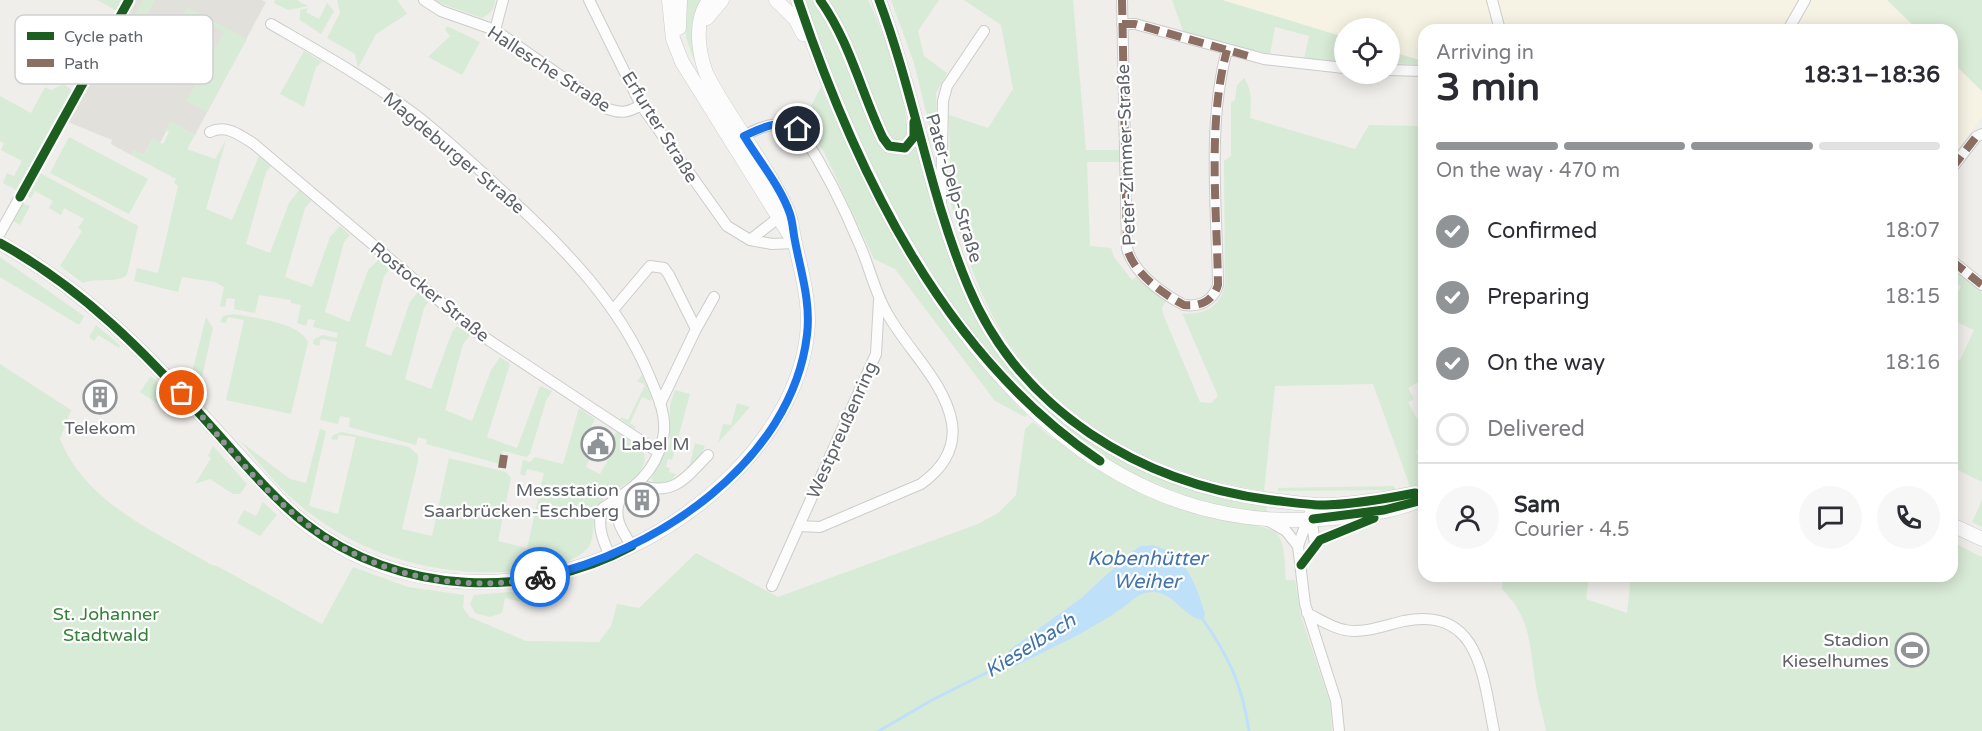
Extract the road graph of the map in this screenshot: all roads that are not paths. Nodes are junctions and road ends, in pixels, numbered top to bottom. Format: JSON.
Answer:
{"nodes":[{"id":1,"x":424,"y":0,"type":"edge"},
{"id":2,"x":503,"y":0,"type":"edge"},
{"id":3,"x":589,"y":0,"type":"edge"},
{"id":4,"x":669,"y":0,"type":"edge"},
{"id":5,"x":680,"y":0,"type":"edge"},
{"id":6,"x":709,"y":0,"type":"edge"},
{"id":7,"x":722,"y":0,"type":"edge"},
{"id":8,"x":776,"y":0,"type":"edge"},
{"id":9,"x":798,"y":0,"type":"edge"},
{"id":10,"x":820,"y":0,"type":"edge"},
{"id":11,"x":877,"y":0,"type":"edge"},
{"id":12,"x":1122,"y":0,"type":"edge"},
{"id":13,"x":1492,"y":0,"type":"edge"},
{"id":14,"x":1805,"y":0,"type":"edge"},
{"id":15,"x":272,"y":24,"type":"dead end"},
{"id":16,"x":1122,"y":24,"type":"junction"},
{"id":17,"x":1498,"y":24,"type":"edge"},
{"id":18,"x":1791,"y":24,"type":"edge"},
{"id":19,"x":495,"y":30,"type":"junction"},
{"id":20,"x":984,"y":31,"type":"dead end"},
{"id":21,"x":699,"y":33,"type":"junction"},
{"id":22,"x":1227,"y":50,"type":"junction"},
{"id":23,"x":1334,"y":67,"type":"edge"},
{"id":24,"x":1400,"y":70,"type":"edge"},
{"id":25,"x":1418,"y":71,"type":"edge"},
{"id":26,"x":825,"y":76,"type":"junction"},
{"id":27,"x":700,"y":89,"type":"junction"},
{"id":28,"x":641,"y":105,"type":"junction"},
{"id":29,"x":913,"y":108,"type":"junction"},
{"id":30,"x":210,"y":132,"type":"dead end"},
{"id":31,"x":1982,"y":134,"type":"edge"},
{"id":32,"x":739,"y":139,"type":"junction"},
{"id":33,"x":1958,"y":160,"type":"edge"},
{"id":34,"x":20,"y":197,"type":"dead end"},
{"id":35,"x":941,"y":210,"type":"junction"},
{"id":36,"x":778,"y":218,"type":"junction"},
{"id":37,"x":0,"y":233,"type":"edge"},
{"id":38,"x":750,"y":240,"type":"junction"},
{"id":39,"x":0,"y":243,"type":"edge"},
{"id":40,"x":795,"y":243,"type":"junction"},
{"id":41,"x":1958,"y":266,"type":"edge"},
{"id":42,"x":1982,"y":285,"type":"edge"},
{"id":43,"x":714,"y":297,"type":"dead end"},
{"id":44,"x":879,"y":297,"type":"junction"},
{"id":45,"x":613,"y":310,"type":"junction"},
{"id":46,"x":696,"y":329,"type":"junction"},
{"id":47,"x":660,"y":404,"type":"junction"},
{"id":48,"x":658,"y":452,"type":"junction"},
{"id":49,"x":708,"y":455,"type":"dead end"},
{"id":50,"x":639,"y":485,"type":"junction"},
{"id":51,"x":1418,"y":494,"type":"edge"},
{"id":52,"x":621,"y":496,"type":"junction"},
{"id":53,"x":1418,"y":501,"type":"edge"},
{"id":54,"x":1384,"y":510,"type":"junction"},
{"id":55,"x":1310,"y":512,"type":"junction"},
{"id":56,"x":1268,"y":520,"type":"junction"},
{"id":57,"x":799,"y":526,"type":"junction"},
{"id":58,"x":1958,"y":528,"type":"edge"},
{"id":59,"x":1982,"y":539,"type":"edge"},
{"id":60,"x":1315,"y":545,"type":"junction"},
{"id":61,"x":632,"y":546,"type":"junction"},
{"id":62,"x":1298,"y":546,"type":"junction"},
{"id":63,"x":610,"y":556,"type":"junction"},
{"id":64,"x":1301,"y":565,"type":"junction"},
{"id":65,"x":772,"y":586,"type":"dead end"},
{"id":66,"x":1307,"y":613,"type":"junction"},
{"id":67,"x":1339,"y":731,"type":"edge"},
{"id":68,"x":1494,"y":731,"type":"edge"}],
"edges":[{"from":1,"to":19,"type":"street","name":"Hallesche Straße"},
{"from":2,"to":19,"type":"street"},
{"from":3,"to":28,"type":"street","name":"Erfurter Straße"},
{"from":4,"to":27,"type":"street"},
{"from":5,"to":27,"type":"street"},
{"from":6,"to":21,"type":"street"},
{"from":7,"to":21,"type":"street"},
{"from":8,"to":26,"type":"street"},
{"from":9,"to":26,"type":"street"},
{"from":10,"to":29,"type":"street"},
{"from":11,"to":29,"type":"street","name":"Pater-Delp-Straße"},
{"from":12,"to":16,"type":"street","name":"Peter-Zimmer-Straße"},
{"from":13,"to":17,"type":"street"},
{"from":14,"to":18,"type":"street"},
{"from":15,"to":45,"type":"street","name":"Magdeburger Straße"},
{"from":16,"to":22,"type":"street"},
{"from":16,"to":22,"type":"street","name":"Peter-Zimmer-Straße"},
{"from":19,"to":28,"type":"street","name":"Hallesche Straße"},
{"from":20,"to":35,"type":"street","name":"Pater-Delp-Straße"},
{"from":21,"to":32,"type":"street"},
{"from":22,"to":23,"type":"street"},
{"from":24,"to":25,"type":"street"},
{"from":26,"to":56,"type":"street"},
{"from":27,"to":32,"type":"street"},
{"from":28,"to":38,"type":"street","name":"Erfurter Straße"},
{"from":29,"to":35,"type":"street","name":"Pater-Delp-Straße"},
{"from":30,"to":48,"type":"street","name":"Rostocker Straße"},
{"from":31,"to":33,"type":"street"},
{"from":32,"to":36,"type":"street"},
{"from":32,"to":40,"type":"street"},
{"from":32,"to":44,"type":"street","name":"Westpreußenring"},
{"from":34,"to":37,"type":"street"},
{"from":35,"to":55,"type":"street","name":"Pater-Delp-Straße"},
{"from":36,"to":38,"type":"street"},
{"from":36,"to":40,"type":"street"},
{"from":38,"to":40,"type":"street","name":"Erfurter Straße"},
{"from":39,"to":63,"type":"street"},
{"from":40,"to":61,"type":"street"},
{"from":41,"to":42,"type":"street"},
{"from":43,"to":46,"type":"street"},
{"from":44,"to":57,"type":"street","name":"Westpreußenring"},
{"from":44,"to":57,"type":"street","name":"Westpreußenring"},
{"from":45,"to":46,"type":"street"},
{"from":45,"to":47,"type":"street","name":"Magdeburger Straße"},
{"from":46,"to":47,"type":"street"},
{"from":47,"to":48,"type":"street","name":"Magdeburger Straße"},
{"from":48,"to":50,"type":"street","name":"Magdeburger Straße"},
{"from":49,"to":50,"type":"street"},
{"from":50,"to":52,"type":"street","name":"Magdeburger Straße"},
{"from":51,"to":55,"type":"street","name":"Pater-Delp-Straße"},
{"from":52,"to":61,"type":"street"},
{"from":52,"to":63,"type":"street","name":"Magdeburger Straße"},
{"from":53,"to":54,"type":"street"},
{"from":54,"to":55,"type":"street"},
{"from":54,"to":60,"type":"street"},
{"from":55,"to":56,"type":"street"},
{"from":55,"to":60,"type":"street"},
{"from":55,"to":62,"type":"street"},
{"from":56,"to":62,"type":"street"},
{"from":57,"to":65,"type":"street","name":"Westpreußenring"},
{"from":58,"to":59,"type":"street"},
{"from":60,"to":64,"type":"street"},
{"from":61,"to":63,"type":"street"},
{"from":62,"to":64,"type":"street"},
{"from":64,"to":66,"type":"street"},
{"from":66,"to":67,"type":"street"},
{"from":66,"to":68,"type":"street"}]}
